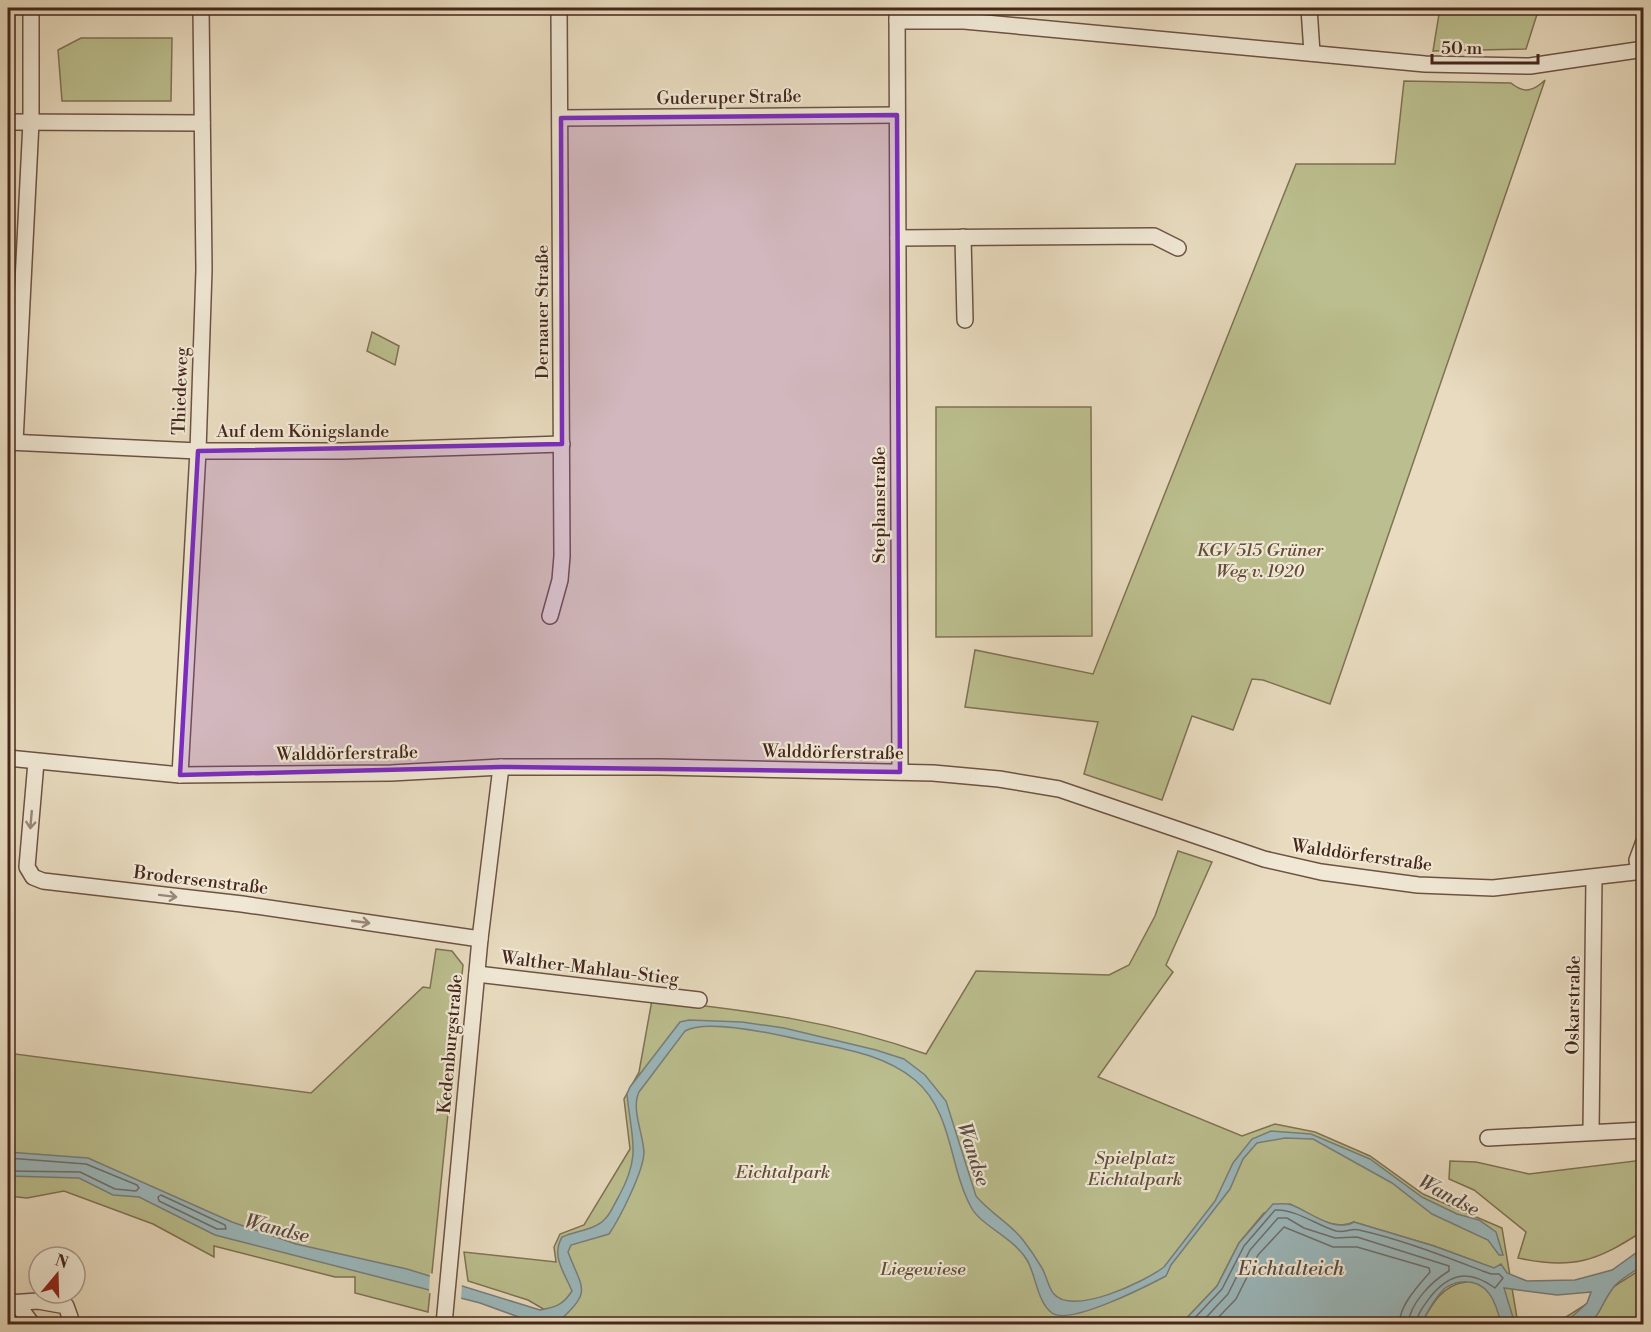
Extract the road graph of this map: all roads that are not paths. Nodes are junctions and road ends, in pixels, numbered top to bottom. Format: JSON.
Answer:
{"nodes":[{"id":1,"x":31,"y":8,"type":"edge"},
{"id":2,"x":201,"y":8,"type":"edge"},
{"id":3,"x":559,"y":8,"type":"edge"},
{"id":4,"x":1309,"y":8,"type":"edge"},
{"id":5,"x":897,"y":14,"type":"edge"},
{"id":6,"x":1644,"y":49,"type":"edge"},
{"id":7,"x":1312,"y":53,"type":"junction"},
{"id":8,"x":897,"y":115,"type":"junction"},
{"id":9,"x":561,"y":118,"type":"junction"},
{"id":10,"x":8,"y":122,"type":"edge"},
{"id":11,"x":31,"y":122,"type":"junction"},
{"id":12,"x":202,"y":123,"type":"junction"},
{"id":13,"x":963,"y":237,"type":"junction"},
{"id":14,"x":898,"y":238,"type":"junction"},
{"id":15,"x":1178,"y":248,"type":"dead end"},
{"id":16,"x":965,"y":320,"type":"dead end"},
{"id":17,"x":11,"y":442,"type":"edge"},
{"id":18,"x":562,"y":444,"type":"junction"},
{"id":19,"x":198,"y":451,"type":"junction"},
{"id":20,"x":550,"y":616,"type":"dead end"},
{"id":21,"x":8,"y":758,"type":"edge"},
{"id":22,"x":36,"y":762,"type":"junction"},
{"id":23,"x":501,"y":767,"type":"junction"},
{"id":24,"x":900,"y":771,"type":"junction"},
{"id":25,"x":180,"y":774,"type":"junction"},
{"id":26,"x":1644,"y":841,"type":"edge"},
{"id":27,"x":1641,"y":872,"type":"edge"},
{"id":28,"x":1594,"y":878,"type":"junction"},
{"id":29,"x":480,"y":939,"type":"junction"},
{"id":30,"x":477,"y":974,"type":"junction"},
{"id":31,"x":699,"y":1000,"type":"dead end"},
{"id":32,"x":1644,"y":1130,"type":"edge"},
{"id":33,"x":1591,"y":1132,"type":"junction"},
{"id":34,"x":1488,"y":1138,"type":"dead end"},
{"id":35,"x":12,"y":1303,"type":"edge"},
{"id":36,"x":32,"y":1324,"type":"edge"},
{"id":37,"x":69,"y":1324,"type":"edge"},
{"id":38,"x":444,"y":1324,"type":"edge"}],
"edges":[{"from":1,"to":11,"type":"street"},
{"from":2,"to":12,"type":"street","name":"Thiedeweg"},
{"from":3,"to":9,"type":"street","name":"Dernauer Straße"},
{"from":4,"to":7,"type":"street"},
{"from":5,"to":7,"type":"street"},
{"from":5,"to":8,"type":"street","name":"Stephanstraße"},
{"from":6,"to":7,"type":"street"},
{"from":8,"to":9,"type":"street","name":"Guderuper Straße"},
{"from":8,"to":14,"type":"street","name":"Stephanstraße"},
{"from":9,"to":18,"type":"street","name":"Dernauer Straße"},
{"from":10,"to":11,"type":"street"},
{"from":11,"to":12,"type":"street"},
{"from":11,"to":17,"type":"street"},
{"from":12,"to":19,"type":"street","name":"Thiedeweg"},
{"from":13,"to":14,"type":"street"},
{"from":13,"to":15,"type":"street"},
{"from":13,"to":16,"type":"street"},
{"from":14,"to":24,"type":"street","name":"Stephanstraße"},
{"from":17,"to":19,"type":"street","name":"Auf dem Königslande"},
{"from":18,"to":19,"type":"street","name":"Auf dem Königslande"},
{"from":18,"to":20,"type":"street","name":"Dernauer Straße"},
{"from":19,"to":25,"type":"street","name":"Thiedeweg"},
{"from":21,"to":22,"type":"street","name":"Walddörferstraße"},
{"from":22,"to":25,"type":"street","name":"Walddörferstraße"},
{"from":22,"to":29,"type":"street","name":"Brodersenstraße","one_way":true},
{"from":23,"to":24,"type":"street","name":"Walddörferstraße"},
{"from":23,"to":25,"type":"street","name":"Walddörferstraße"},
{"from":23,"to":29,"type":"street","name":"Kedenburgstraße"},
{"from":24,"to":28,"type":"street","name":"Walddörferstraße"},
{"from":26,"to":27,"type":"street"},
{"from":27,"to":28,"type":"street","name":"Walddörferstraße"},
{"from":28,"to":33,"type":"street","name":"Oskarstraße"},
{"from":29,"to":30,"type":"street","name":"Kedenburgstraße"},
{"from":30,"to":31,"type":"street","name":"Walther-Mahlau-Stieg"},
{"from":30,"to":38,"type":"street","name":"Kedenburgstraße"},
{"from":32,"to":33,"type":"street"},
{"from":33,"to":34,"type":"street"},
{"from":35,"to":36,"type":"street"},
{"from":35,"to":37,"type":"street"}]}
